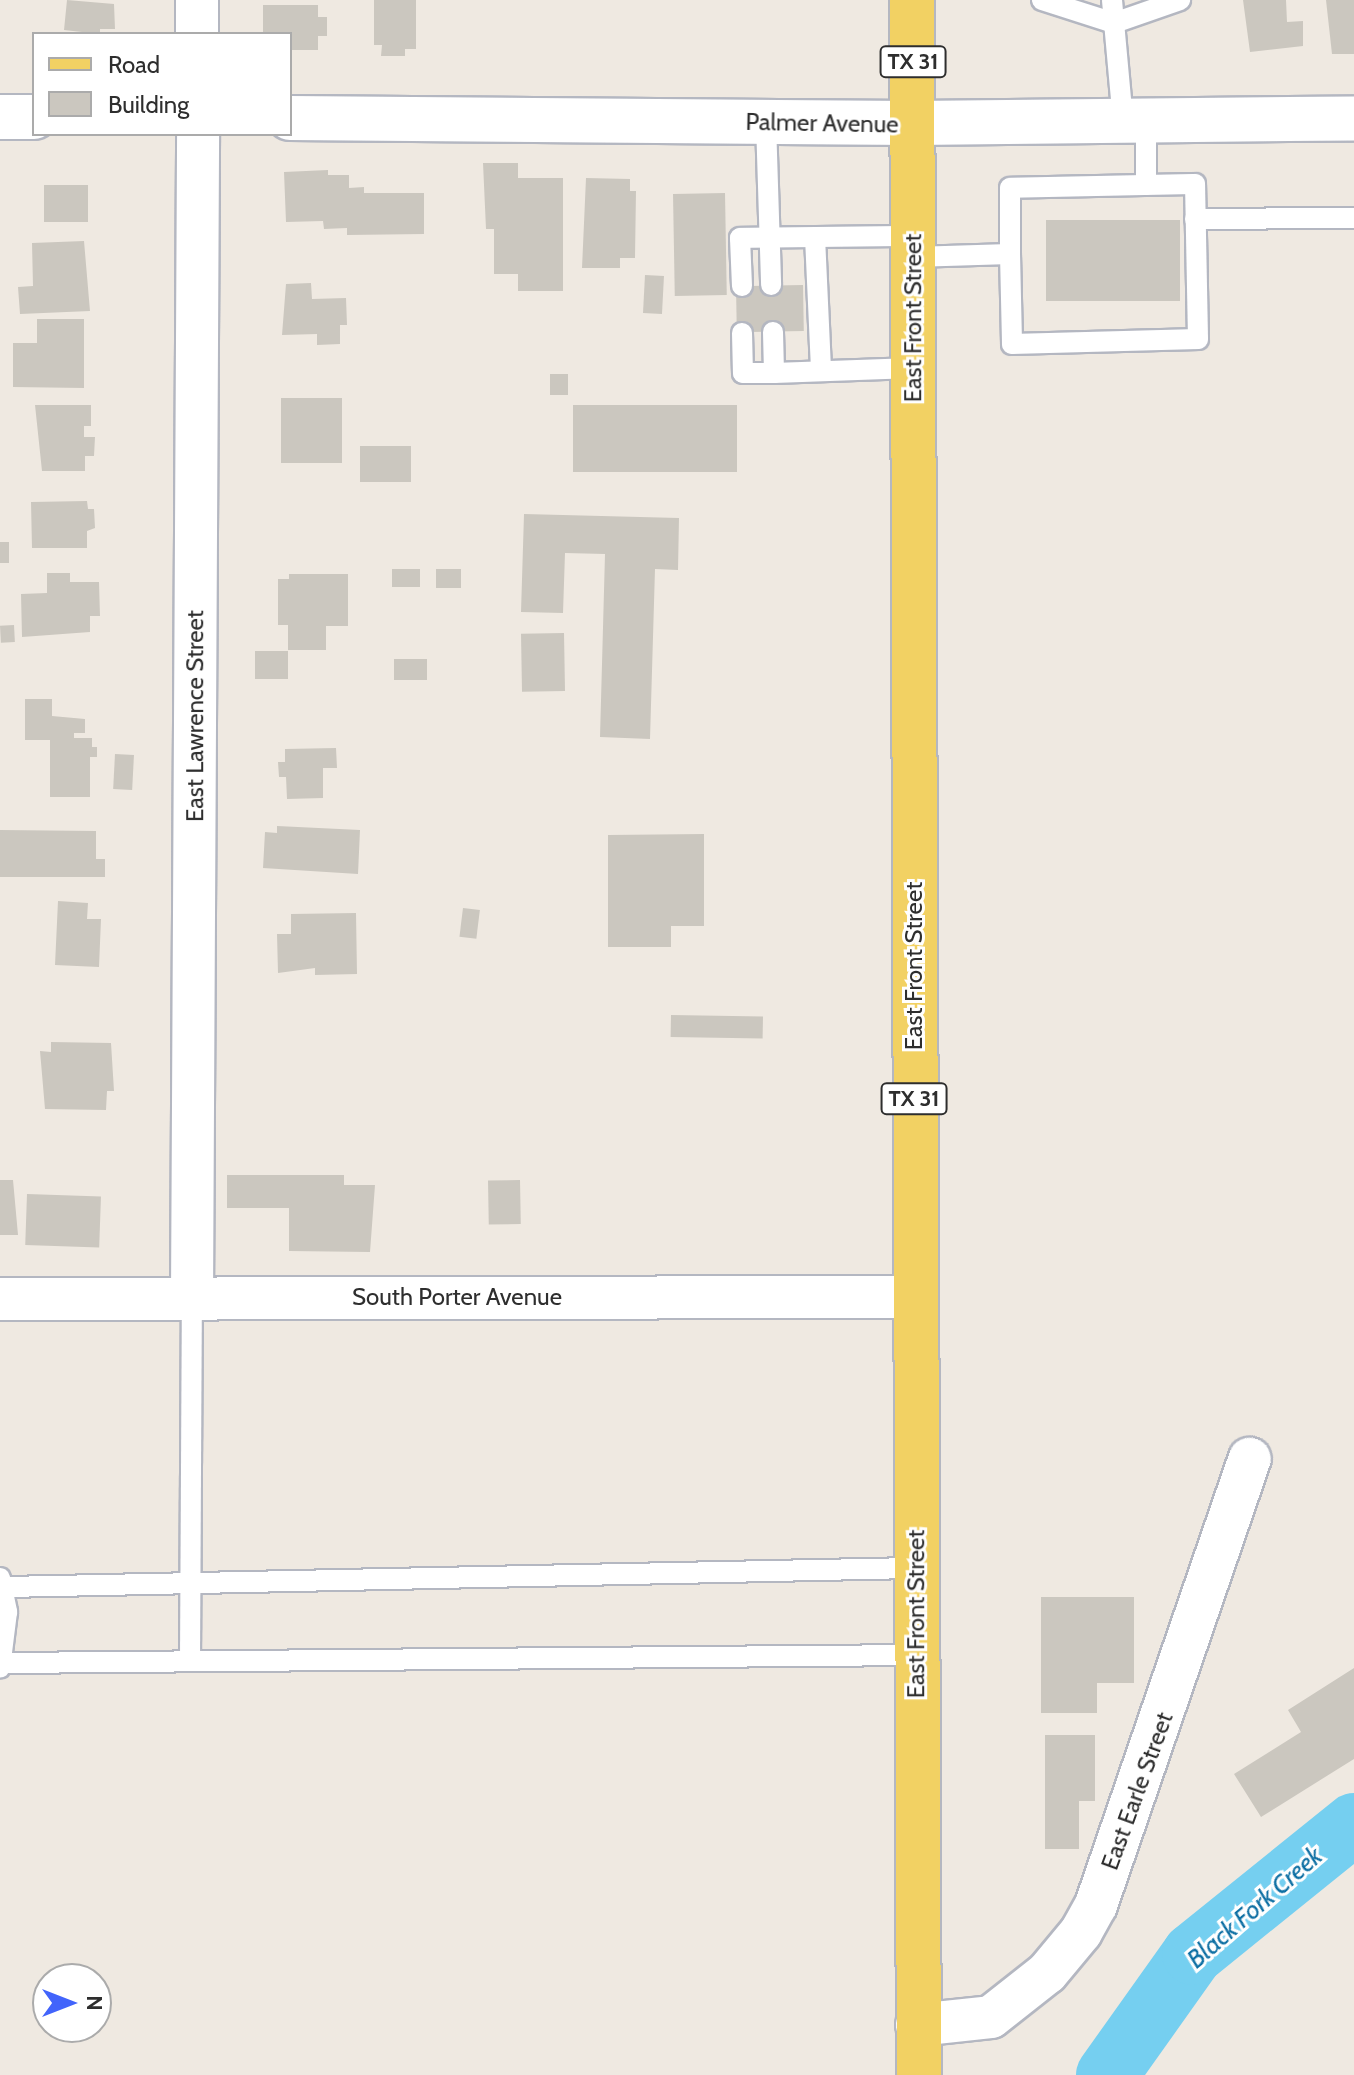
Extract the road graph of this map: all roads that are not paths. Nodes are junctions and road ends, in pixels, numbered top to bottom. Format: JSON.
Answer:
{"nodes":[{"id":1,"x":197,"y":0,"type":"edge"},
{"id":2,"x":912,"y":0,"type":"edge"},
{"id":3,"x":1042,"y":0,"type":"edge"},
{"id":4,"x":1112,"y":0,"type":"edge"},
{"id":5,"x":1180,"y":0,"type":"edge"},
{"id":6,"x":1064,"y":4,"type":"edge"},
{"id":7,"x":1152,"y":6,"type":"edge"},
{"id":8,"x":1114,"y":23,"type":"junction"},
{"id":9,"x":197,"y":32,"type":"edge"},
{"id":10,"x":0,"y":117,"type":"edge"},
{"id":11,"x":32,"y":117,"type":"edge"},
{"id":12,"x":292,"y":118,"type":"edge"},
{"id":13,"x":1354,"y":118,"type":"edge"},
{"id":14,"x":1135,"y":121,"type":"junction"},
{"id":15,"x":766,"y":122,"type":"junction"},
{"id":16,"x":913,"y":123,"type":"junction"},
{"id":17,"x":198,"y":136,"type":"edge"},
{"id":18,"x":1146,"y":185,"type":"junction"},
{"id":19,"x":1354,"y":218,"type":"edge"},
{"id":20,"x":1195,"y":219,"type":"junction"},
{"id":21,"x":815,"y":237,"type":"junction"},
{"id":22,"x":770,"y":238,"type":"junction"},
{"id":23,"x":913,"y":246,"type":"junction"},
{"id":24,"x":1010,"y":254,"type":"junction"},
{"id":25,"x":771,"y":285,"type":"dead end"},
{"id":26,"x":742,"y":286,"type":"dead end"},
{"id":27,"x":773,"y":332,"type":"dead end"},
{"id":28,"x":742,"y":333,"type":"dead end"},
{"id":29,"x":913,"y":368,"type":"junction"},
{"id":30,"x":821,"y":371,"type":"junction"},
{"id":31,"x":774,"y":373,"type":"junction"},
{"id":32,"x":192,"y":1297,"type":"junction"},
{"id":33,"x":914,"y":1297,"type":"junction"},
{"id":34,"x":0,"y":1299,"type":"edge"},
{"id":35,"x":1250,"y":1459,"type":"dead end"},
{"id":36,"x":916,"y":1568,"type":"junction"},
{"id":37,"x":3,"y":1582,"type":"edge"},
{"id":38,"x":190,"y":1583,"type":"junction"},
{"id":39,"x":916,"y":1655,"type":"junction"},
{"id":40,"x":190,"y":1661,"type":"junction"},
{"id":41,"x":1,"y":1665,"type":"edge"},
{"id":42,"x":917,"y":2025,"type":"junction"},
{"id":43,"x":919,"y":2075,"type":"edge"}],
"edges":[{"from":1,"to":9,"type":"street"},
{"from":2,"to":16,"type":"main road","name":"East Front Street","number":"TX 31"},
{"from":3,"to":6,"type":"lane"},
{"from":4,"to":8,"type":"lane"},
{"from":5,"to":7,"type":"lane"},
{"from":6,"to":8,"type":"lane"},
{"from":7,"to":8,"type":"lane"},
{"from":8,"to":14,"type":"lane"},
{"from":10,"to":11,"type":"street"},
{"from":12,"to":15,"type":"street","name":"Palmer Avenue"},
{"from":13,"to":14,"type":"street","name":"Palmer Avenue"},
{"from":14,"to":16,"type":"street","name":"Palmer Avenue"},
{"from":14,"to":18,"type":"lane"},
{"from":15,"to":16,"type":"street","name":"Palmer Avenue"},
{"from":15,"to":22,"type":"lane"},
{"from":16,"to":23,"type":"main road","name":"East Front Street","number":"TX 31"},
{"from":17,"to":32,"type":"street","name":"East Lawrence Street"},
{"from":18,"to":20,"type":"lane"},
{"from":18,"to":24,"type":"lane"},
{"from":19,"to":20,"type":"lane"},
{"from":20,"to":24,"type":"lane"},
{"from":21,"to":22,"type":"lane"},
{"from":21,"to":23,"type":"lane"},
{"from":21,"to":30,"type":"lane"},
{"from":22,"to":25,"type":"lane"},
{"from":22,"to":26,"type":"lane"},
{"from":23,"to":24,"type":"lane"},
{"from":23,"to":29,"type":"main road","name":"East Front Street","number":"TX 31"},
{"from":27,"to":31,"type":"lane"},
{"from":28,"to":31,"type":"lane"},
{"from":29,"to":30,"type":"lane"},
{"from":29,"to":33,"type":"main road","name":"East Front Street","number":"TX 31"},
{"from":30,"to":31,"type":"lane"},
{"from":32,"to":33,"type":"street","name":"South Porter Avenue"},
{"from":32,"to":34,"type":"street","name":"South Porter Avenue"},
{"from":32,"to":38,"type":"lane"},
{"from":33,"to":36,"type":"main road","name":"East Front Street","number":"TX 31"},
{"from":35,"to":42,"type":"street","name":"East Earle Street"},
{"from":36,"to":38,"type":"lane"},
{"from":36,"to":39,"type":"main road","name":"East Front Street","number":"TX 31"},
{"from":37,"to":38,"type":"lane"},
{"from":37,"to":41,"type":"lane"},
{"from":38,"to":40,"type":"lane"},
{"from":39,"to":40,"type":"lane"},
{"from":39,"to":42,"type":"main road","name":"East Front Street","number":"TX 31"},
{"from":40,"to":41,"type":"lane"},
{"from":42,"to":43,"type":"main road","name":"East Front Street","number":"TX 31"}]}
